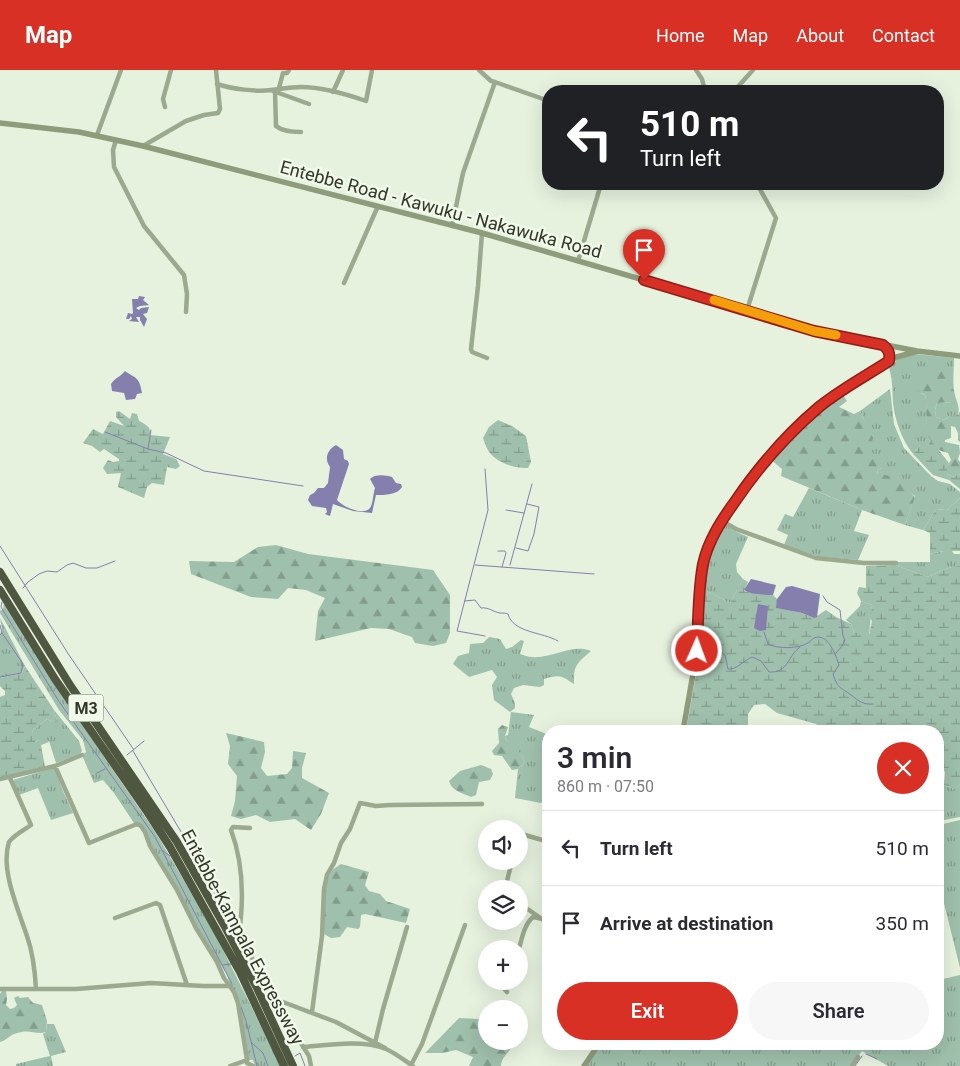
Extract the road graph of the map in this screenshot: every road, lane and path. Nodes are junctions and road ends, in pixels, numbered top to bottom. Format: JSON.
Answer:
{"nodes":[{"id":1,"x":121,"y":70,"type":"edge"},
{"id":2,"x":171,"y":70,"type":"edge"},
{"id":3,"x":216,"y":70,"type":"edge"},
{"id":4,"x":289,"y":70,"type":"edge"},
{"id":5,"x":343,"y":70,"type":"edge"},
{"id":6,"x":372,"y":70,"type":"edge"},
{"id":7,"x":479,"y":70,"type":"edge"},
{"id":8,"x":696,"y":70,"type":"edge"},
{"id":9,"x":753,"y":70,"type":"edge"},
{"id":10,"x":495,"y":82,"type":"junction"},
{"id":11,"x":217,"y":84,"type":"junction"},
{"id":12,"x":704,"y":85,"type":"edge"},
{"id":13,"x":739,"y":85,"type":"edge"},
{"id":14,"x":274,"y":90,"type":"junction"},
{"id":15,"x":334,"y":92,"type":"junction"},
{"id":16,"x":542,"y":99,"type":"edge"},
{"id":17,"x":309,"y":104,"type":"dead end"},
{"id":18,"x":165,"y":107,"type":"dead end"},
{"id":19,"x":0,"y":123,"type":"edge"},
{"id":20,"x":301,"y":132,"type":"dead end"},
{"id":21,"x":97,"y":136,"type":"junction"},
{"id":22,"x":116,"y":140,"type":"junction"},
{"id":23,"x":143,"y":146,"type":"junction"},
{"id":24,"x":600,"y":190,"type":"edge"},
{"id":25,"x":760,"y":190,"type":"edge"},
{"id":26,"x":378,"y":206,"type":"junction"},
{"id":27,"x":452,"y":226,"type":"junction"},
{"id":28,"x":482,"y":233,"type":"junction"},
{"id":29,"x":578,"y":261,"type":"junction"},
{"id":30,"x":344,"y":284,"type":"dead end"},
{"id":31,"x":747,"y":310,"type":"junction"},
{"id":32,"x":186,"y":312,"type":"dead end"},
{"id":33,"x":883,"y":345,"type":"junction"},
{"id":34,"x":917,"y":351,"type":"junction"},
{"id":35,"x":960,"y":356,"type":"edge"},
{"id":36,"x":487,"y":358,"type":"dead end"},
{"id":37,"x":889,"y":361,"type":"junction"},
{"id":38,"x":722,"y":521,"type":"junction"},
{"id":39,"x":896,"y":563,"type":"dead end"},
{"id":40,"x":0,"y":572,"type":"edge"},
{"id":41,"x":0,"y":590,"type":"edge"},
{"id":42,"x":684,"y":725,"type":"edge"},
{"id":43,"x":82,"y":755,"type":"dead end"},
{"id":44,"x":54,"y":766,"type":"junction"},
{"id":45,"x":10,"y":778,"type":"junction"},
{"id":46,"x":0,"y":779,"type":"edge"},
{"id":47,"x":482,"y":804,"type":"dead end"},
{"id":48,"x":250,"y":828,"type":"dead end"},
{"id":49,"x":528,"y":836,"type":"edge"},
{"id":50,"x":542,"y":840,"type":"edge"},
{"id":51,"x":194,"y":872,"type":"junction"},
{"id":52,"x":528,"y":909,"type":"edge"},
{"id":53,"x":116,"y":918,"type":"dead end"},
{"id":54,"x":542,"y":918,"type":"edge"},
{"id":55,"x":542,"y":919,"type":"edge"},
{"id":56,"x":465,"y":925,"type":"dead end"},
{"id":57,"x":407,"y":927,"type":"dead end"},
{"id":58,"x":239,"y":934,"type":"junction"},
{"id":59,"x":522,"y":940,"type":"edge"},
{"id":60,"x":187,"y":985,"type":"junction"},
{"id":61,"x":231,"y":986,"type":"junction"},
{"id":62,"x":0,"y":989,"type":"edge"},
{"id":63,"x":36,"y":989,"type":"junction"},
{"id":64,"x":275,"y":999,"type":"junction"},
{"id":65,"x":312,"y":1012,"type":"junction"},
{"id":66,"x":375,"y":1044,"type":"junction"},
{"id":67,"x":303,"y":1047,"type":"junction"},
{"id":68,"x":385,"y":1048,"type":"junction"},
{"id":69,"x":594,"y":1050,"type":"edge"},
{"id":70,"x":858,"y":1057,"type":"dead end"},
{"id":71,"x":247,"y":1060,"type":"junction"},
{"id":72,"x":412,"y":1065,"type":"edge"},
{"id":73,"x":230,"y":1066,"type":"edge"},
{"id":74,"x":253,"y":1066,"type":"edge"},
{"id":75,"x":284,"y":1066,"type":"edge"},
{"id":76,"x":293,"y":1066,"type":"edge"},
{"id":77,"x":312,"y":1066,"type":"edge"},
{"id":78,"x":584,"y":1066,"type":"edge"},
{"id":79,"x":852,"y":1066,"type":"edge"}],
"edges":[{"from":1,"to":21,"type":"street"},
{"from":2,"to":18,"type":"street"},
{"from":3,"to":11,"type":"street"},
{"from":4,"to":14,"type":"street"},
{"from":5,"to":15,"type":"street"},
{"from":6,"to":15,"type":"street"},
{"from":7,"to":10,"type":"street"},
{"from":8,"to":12,"type":"street"},
{"from":9,"to":13,"type":"street"},
{"from":10,"to":16,"type":"street"},
{"from":10,"to":27,"type":"street"},
{"from":11,"to":14,"type":"street"},
{"from":11,"to":23,"type":"street"},
{"from":14,"to":15,"type":"street"},
{"from":14,"to":17,"type":"street"},
{"from":14,"to":20,"type":"street"},
{"from":19,"to":21,"type":"main road","name":"Entebbe Road - Kawuku - Nakawuka Road"},
{"from":21,"to":22,"type":"main road","name":"Entebbe Road - Kawuku - Nakawuka Road"},
{"from":22,"to":23,"type":"main road","name":"Entebbe Road - Kawuku - Nakawuka Road"},
{"from":22,"to":32,"type":"street"},
{"from":23,"to":26,"type":"main road","name":"Entebbe Road - Kawuku - Nakawuka Road"},
{"from":24,"to":29,"type":"street"},
{"from":25,"to":31,"type":"street"},
{"from":26,"to":27,"type":"main road","name":"Entebbe Road - Kawuku - Nakawuka Road"},
{"from":26,"to":30,"type":"street"},
{"from":27,"to":28,"type":"main road","name":"Entebbe Road - Kawuku - Nakawuka Road"},
{"from":28,"to":29,"type":"main road","name":"Entebbe Road - Kawuku - Nakawuka Road"},
{"from":28,"to":36,"type":"street"},
{"from":29,"to":31,"type":"main road","name":"Entebbe Road - Kawuku - Nakawuka Road"},
{"from":31,"to":33,"type":"main road","name":"Entebbe Road - Kawuku - Nakawuka Road"},
{"from":33,"to":34,"type":"main road","name":"Entebbe Road - Kawuku - Nakawuka Road"},
{"from":33,"to":37,"type":"main road"},
{"from":34,"to":35,"type":"main road","name":"Entebbe Road - Kawuku - Nakawuka Road"},
{"from":34,"to":37,"type":"main road"},
{"from":37,"to":38,"type":"main road"},
{"from":38,"to":39,"type":"street"},
{"from":38,"to":42,"type":"main road"},
{"from":40,"to":51,"type":"highway","name":"Entebbe-Kampala Expressway","number":"M3"},
{"from":41,"to":75,"type":"highway","name":"Entebbe-Kampala Expressway","number":"M3"},
{"from":43,"to":44,"type":"street"},
{"from":44,"to":45,"type":"street"},
{"from":44,"to":61,"type":"street"},
{"from":45,"to":46,"type":"street"},
{"from":45,"to":63,"type":"street"},
{"from":47,"to":65,"type":"street"},
{"from":48,"to":58,"type":"street"},
{"from":49,"to":50,"type":"street"},
{"from":51,"to":58,"type":"street"},
{"from":51,"to":76,"type":"highway","name":"Entebbe-Kampala Expressway","number":"M3"},
{"from":52,"to":54,"type":"street"},
{"from":53,"to":60,"type":"street"},
{"from":55,"to":59,"type":"street"},
{"from":56,"to":72,"type":"street"},
{"from":57,"to":66,"type":"street"},
{"from":58,"to":64,"type":"street"},
{"from":60,"to":61,"type":"street"},
{"from":60,"to":63,"type":"street"},
{"from":61,"to":71,"type":"street"},
{"from":62,"to":63,"type":"street"},
{"from":64,"to":65,"type":"street"},
{"from":64,"to":67,"type":"street"},
{"from":65,"to":66,"type":"street"},
{"from":66,"to":68,"type":"street"},
{"from":67,"to":68,"type":"street"},
{"from":67,"to":77,"type":"street"},
{"from":68,"to":72,"type":"street"},
{"from":69,"to":78,"type":"main road"},
{"from":70,"to":79,"type":"street"},
{"from":71,"to":73,"type":"street"},
{"from":71,"to":74,"type":"street"}]}
